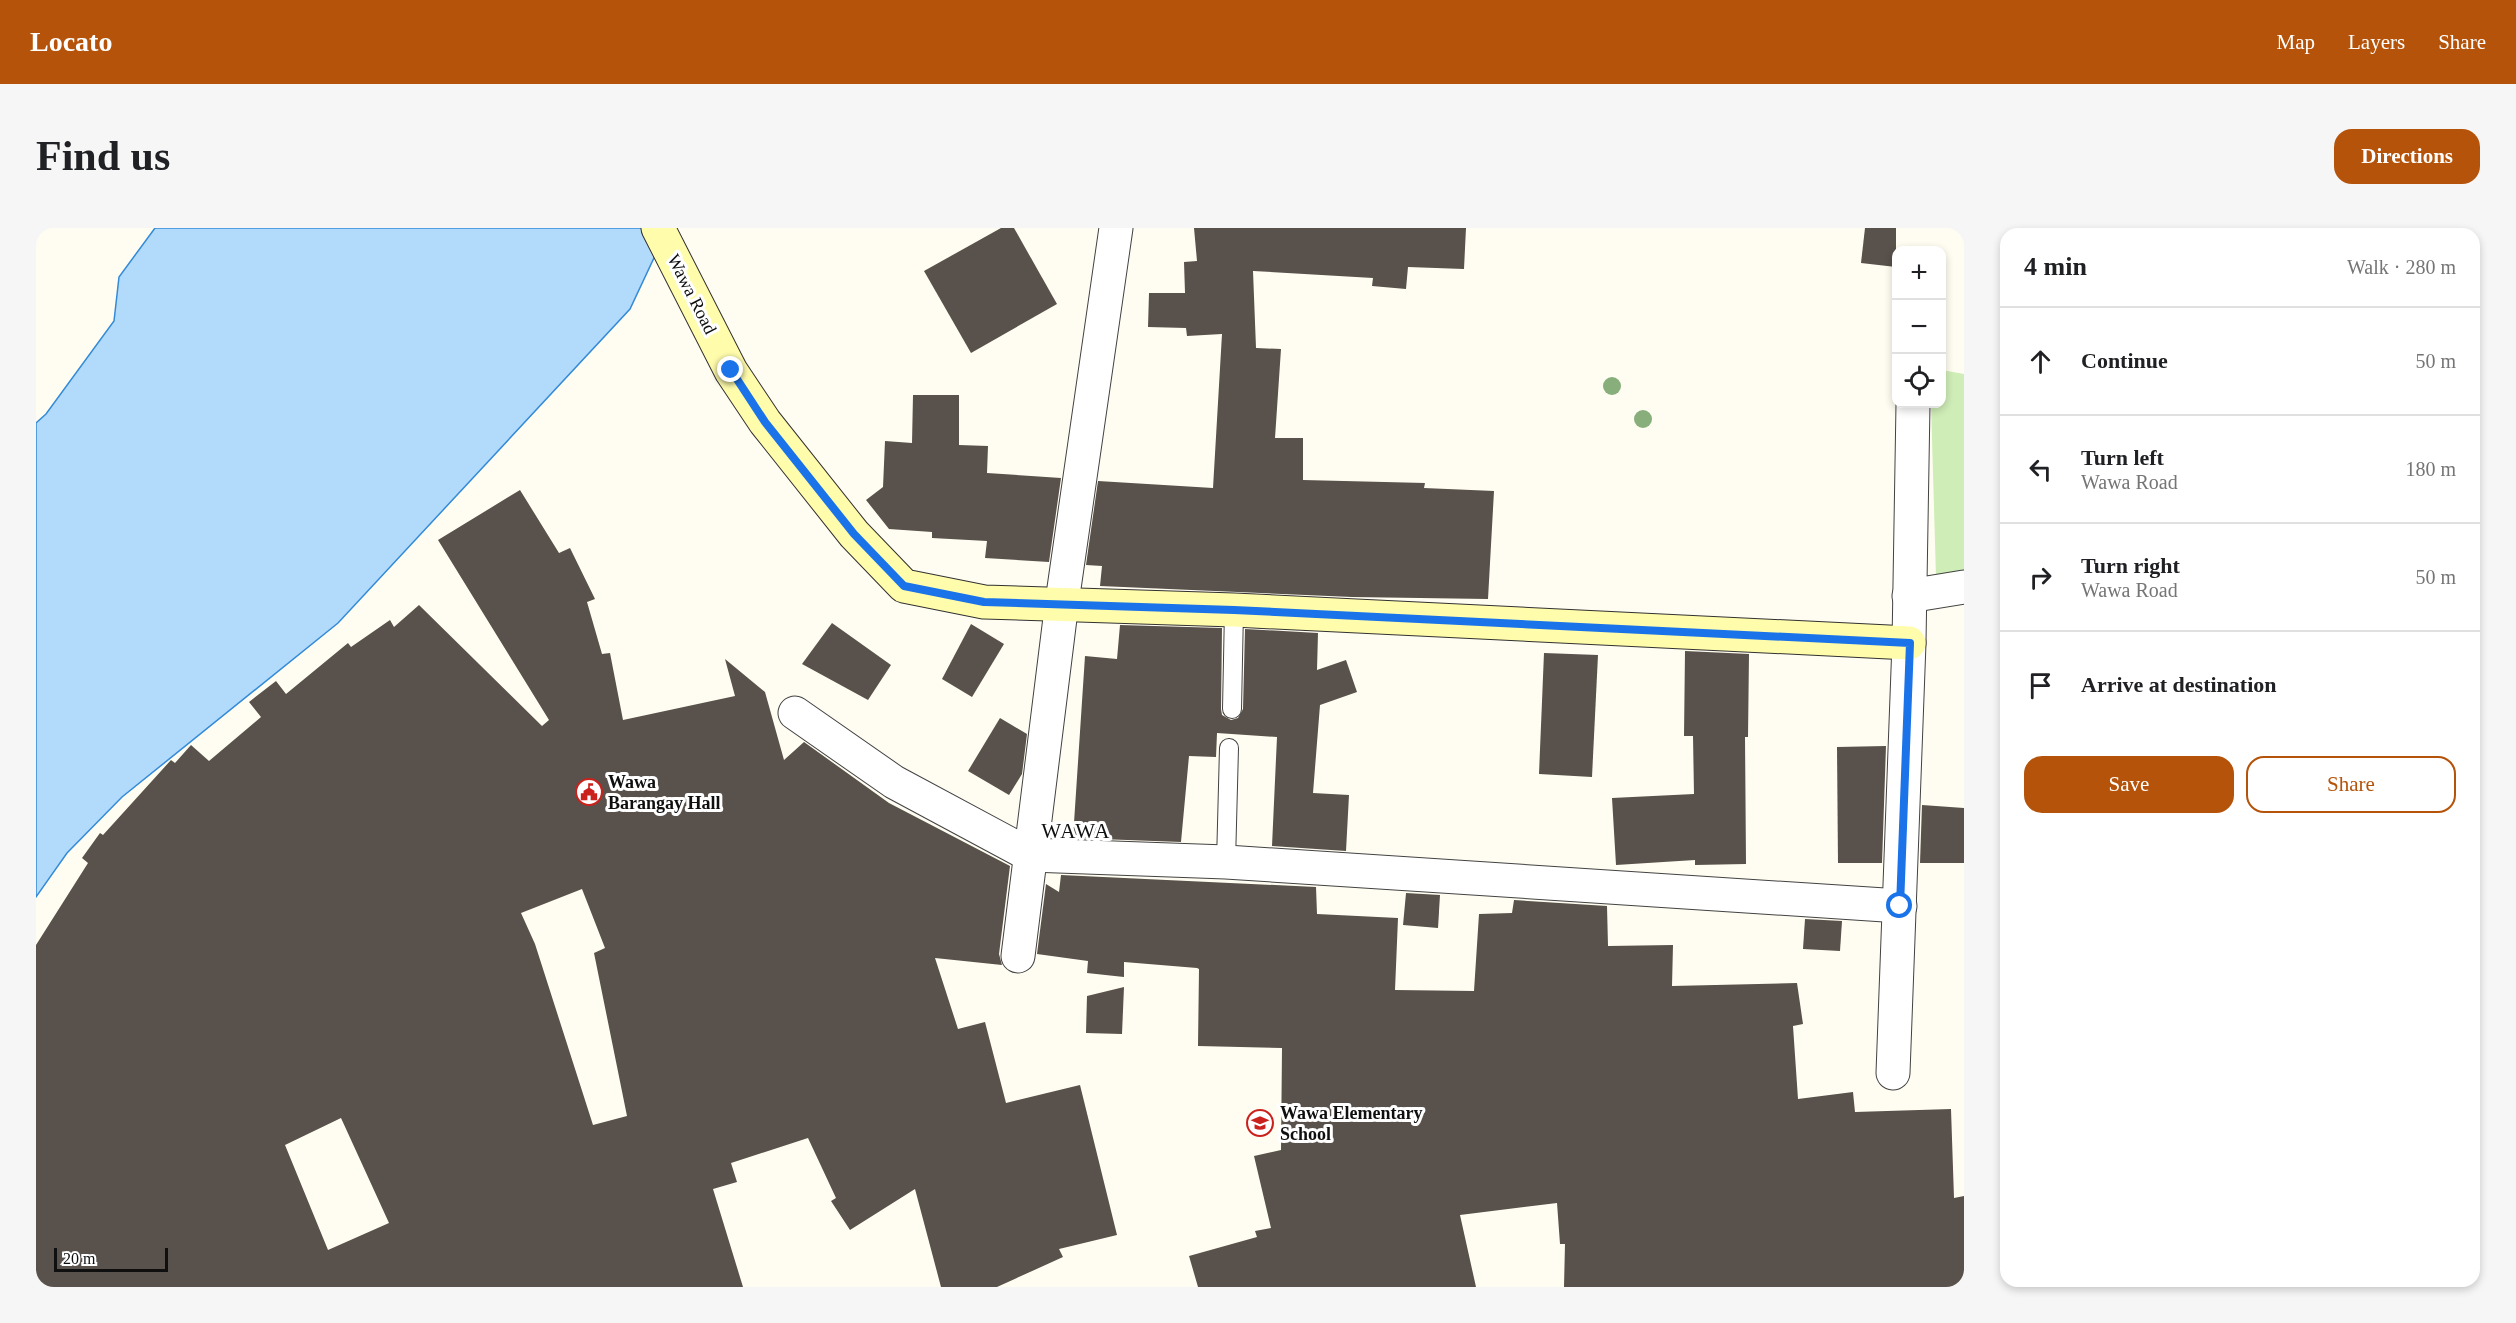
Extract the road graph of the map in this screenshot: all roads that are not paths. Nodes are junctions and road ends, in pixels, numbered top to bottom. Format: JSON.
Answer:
{"nodes":[{"id":1,"x":658,"y":228,"type":"edge"},
{"id":2,"x":1116,"y":228,"type":"edge"},
{"id":3,"x":1913,"y":408,"type":"edge"},
{"id":4,"x":1964,"y":587,"type":"edge"},
{"id":5,"x":1909,"y":596,"type":"junction"},
{"id":6,"x":1062,"y":603,"type":"junction"},
{"id":7,"x":1234,"y":610,"type":"junction"},
{"id":8,"x":1910,"y":643,"type":"junction"},
{"id":9,"x":1232,"y":709,"type":"dead end"},
{"id":10,"x":795,"y":714,"type":"dead end"},
{"id":11,"x":1229,"y":748,"type":"dead end"},
{"id":12,"x":1030,"y":855,"type":"junction"},
{"id":13,"x":1226,"y":862,"type":"junction"},
{"id":14,"x":1900,"y":906,"type":"junction"},
{"id":15,"x":1017,"y":956,"type":"dead end"},
{"id":16,"x":1893,"y":1073,"type":"dead end"}],
"edges":[{"from":1,"to":6,"type":"street","name":"Wawa Road"},
{"from":2,"to":6,"type":"street"},
{"from":3,"to":5,"type":"street"},
{"from":4,"to":5,"type":"street"},
{"from":5,"to":8,"type":"street"},
{"from":6,"to":7,"type":"street","name":"Wawa Road"},
{"from":6,"to":12,"type":"street"},
{"from":7,"to":8,"type":"street","name":"Wawa Road"},
{"from":7,"to":9,"type":"lane"},
{"from":8,"to":14,"type":"street"},
{"from":10,"to":12,"type":"street"},
{"from":11,"to":13,"type":"lane"},
{"from":12,"to":13,"type":"street"},
{"from":12,"to":15,"type":"street"},
{"from":13,"to":14,"type":"street"},
{"from":14,"to":16,"type":"street"}]}
